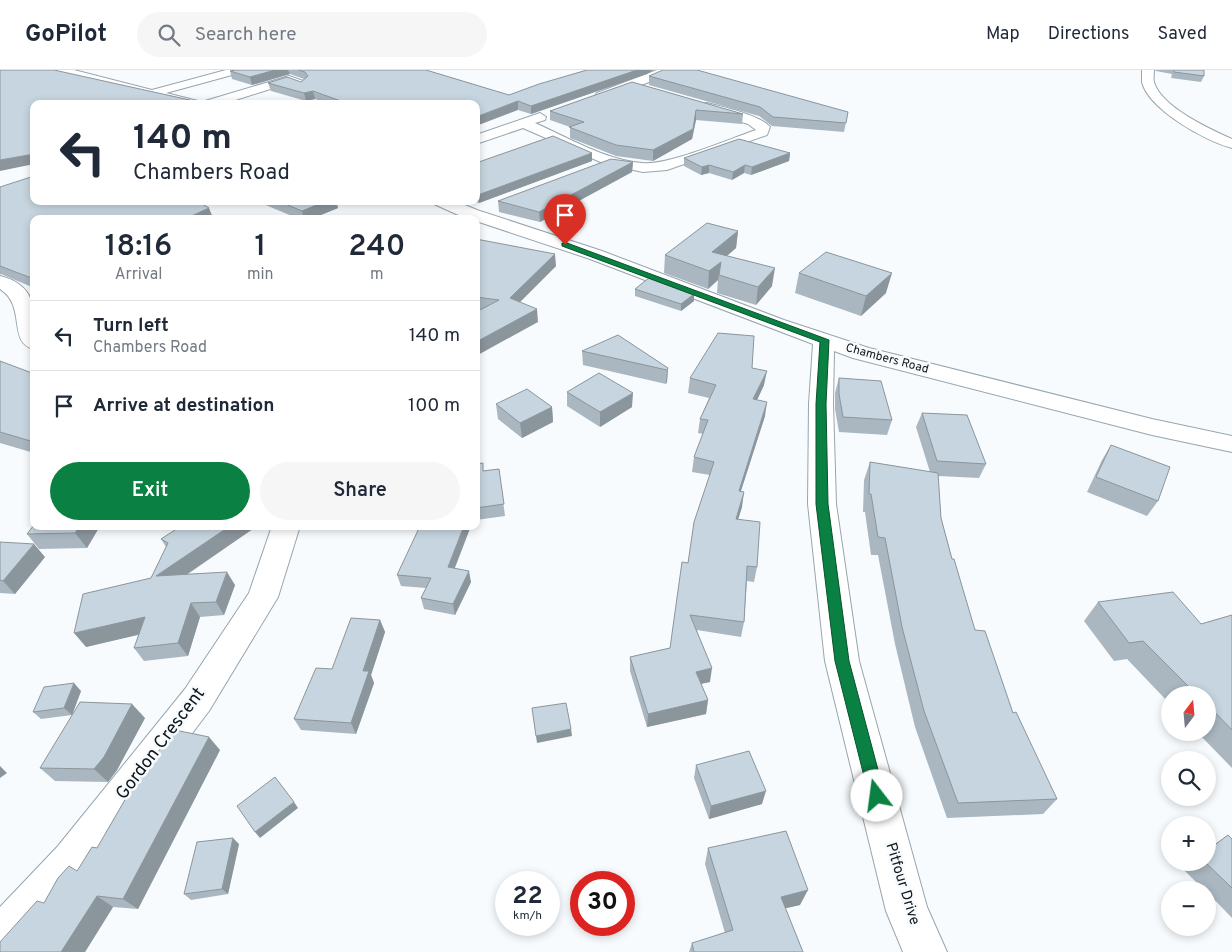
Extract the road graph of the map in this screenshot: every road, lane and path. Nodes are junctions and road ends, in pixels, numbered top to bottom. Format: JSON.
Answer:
{"nodes":[{"id":1,"x":61,"y":70,"type":"edge"},
{"id":2,"x":239,"y":70,"type":"edge"},
{"id":3,"x":663,"y":70,"type":"edge"},
{"id":4,"x":1148,"y":70,"type":"edge"},
{"id":5,"x":302,"y":84,"type":"edge"},
{"id":6,"x":632,"y":85,"type":"junction"},
{"id":7,"x":650,"y":90,"type":"edge"},
{"id":8,"x":154,"y":92,"type":"junction"},
{"id":9,"x":181,"y":100,"type":"edge"},
{"id":10,"x":222,"y":100,"type":"edge"},
{"id":11,"x":587,"y":101,"type":"edge"},
{"id":12,"x":694,"y":103,"type":"edge"},
{"id":13,"x":550,"y":114,"type":"dead end"},
{"id":14,"x":523,"y":123,"type":"junction"},
{"id":15,"x":480,"y":139,"type":"edge"},
{"id":16,"x":1232,"y":144,"type":"edge"},
{"id":17,"x":610,"y":161,"type":"junction"},
{"id":18,"x":592,"y":168,"type":"edge"},
{"id":19,"x":496,"y":204,"type":"dead end"},
{"id":20,"x":450,"y":205,"type":"edge"},
{"id":21,"x":471,"y":214,"type":"junction"},
{"id":22,"x":474,"y":215,"type":"edge"},
{"id":23,"x":480,"y":217,"type":"edge"},
{"id":24,"x":0,"y":282,"type":"edge"},
{"id":25,"x":30,"y":312,"type":"edge"},
{"id":26,"x":824,"y":340,"type":"junction"},
{"id":27,"x":1232,"y":444,"type":"edge"},
{"id":28,"x":285,"y":530,"type":"edge"},
{"id":29,"x":0,"y":939,"type":"edge"},
{"id":30,"x":925,"y":952,"type":"edge"}],
"edges":[{"from":1,"to":8,"type":"street"},
{"from":2,"to":8,"type":"street"},
{"from":3,"to":6,"type":"street"},
{"from":4,"to":16,"type":"street"},
{"from":5,"to":10,"type":"street"},
{"from":6,"to":7,"type":"street"},
{"from":6,"to":11,"type":"street"},
{"from":8,"to":9,"type":"street"},
{"from":12,"to":17,"type":"street"},
{"from":13,"to":14,"type":"street"},
{"from":14,"to":15,"type":"street"},
{"from":14,"to":17,"type":"street"},
{"from":17,"to":18,"type":"street"},
{"from":19,"to":21,"type":"street"},
{"from":20,"to":21,"type":"street","name":"Chambers Road"},
{"from":21,"to":22,"type":"street","name":"Chambers Road"},
{"from":23,"to":26,"type":"street","name":"Chambers Road"},
{"from":24,"to":25,"type":"street"},
{"from":26,"to":27,"type":"street","name":"Chambers Road"},
{"from":26,"to":30,"type":"street","name":"Pitfour Drive"},
{"from":28,"to":29,"type":"street","name":"Gordon Crescent"}]}
